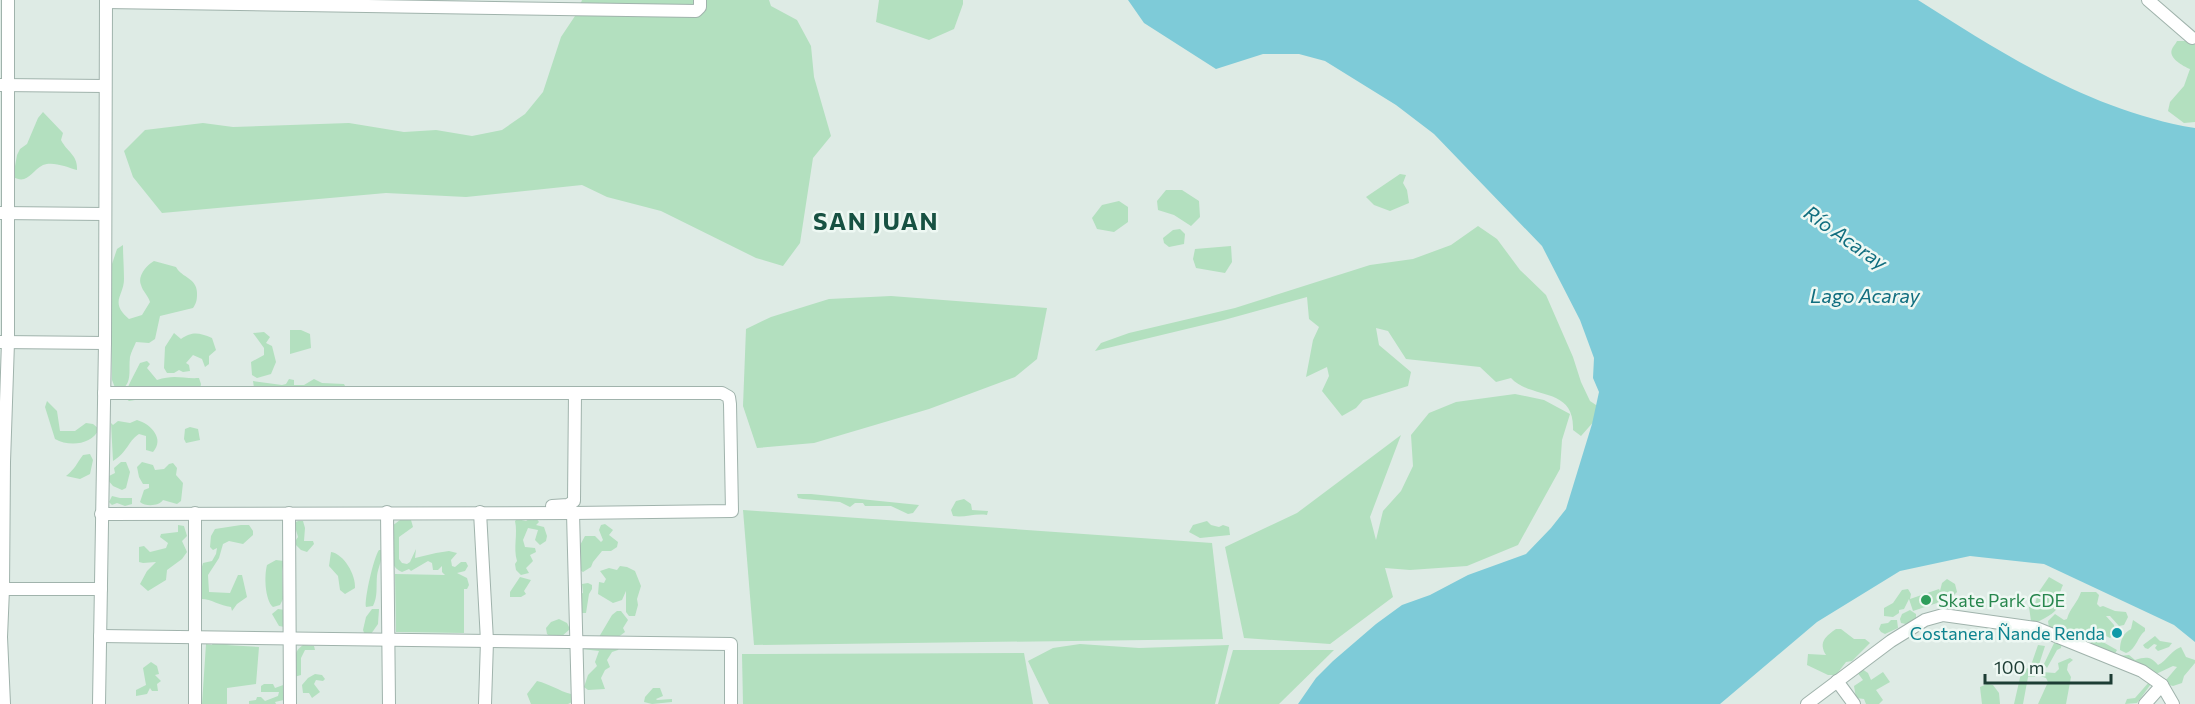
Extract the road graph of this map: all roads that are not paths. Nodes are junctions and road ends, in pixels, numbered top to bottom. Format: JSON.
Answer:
{"nodes":[{"id":1,"x":8,"y":0,"type":"edge"},
{"id":2,"x":700,"y":0,"type":"edge"},
{"id":3,"x":2148,"y":0,"type":"edge"},
{"id":4,"x":106,"y":1,"type":"edge"},
{"id":5,"x":133,"y":1,"type":"edge"},
{"id":6,"x":204,"y":2,"type":"edge"},
{"id":7,"x":302,"y":2,"type":"edge"},
{"id":8,"x":504,"y":4,"type":"edge"},
{"id":9,"x":2192,"y":38,"type":"dead end"},
{"id":10,"x":4,"y":85,"type":"edge"},
{"id":11,"x":105,"y":86,"type":"junction"},
{"id":12,"x":5,"y":213,"type":"edge"},
{"id":13,"x":105,"y":214,"type":"junction"},
{"id":14,"x":4,"y":342,"type":"edge"},
{"id":15,"x":105,"y":343,"type":"junction"},
{"id":16,"x":104,"y":393,"type":"junction"},
{"id":17,"x":574,"y":393,"type":"junction"},
{"id":18,"x":2,"y":462,"type":"edge"},
{"id":19,"x":387,"y":512,"type":"junction"},
{"id":20,"x":480,"y":512,"type":"junction"},
{"id":21,"x":502,"y":512,"type":"junction"},
{"id":22,"x":195,"y":513,"type":"junction"},
{"id":23,"x":289,"y":513,"type":"junction"},
{"id":24,"x":573,"y":513,"type":"junction"},
{"id":25,"x":101,"y":514,"type":"junction"},
{"id":26,"x":2,"y":589,"type":"edge"},
{"id":27,"x":101,"y":589,"type":"junction"},
{"id":28,"x":100,"y":636,"type":"junction"},
{"id":29,"x":196,"y":637,"type":"junction"},
{"id":30,"x":289,"y":638,"type":"junction"},
{"id":31,"x":389,"y":639,"type":"junction"},
{"id":32,"x":487,"y":640,"type":"junction"},
{"id":33,"x":577,"y":642,"type":"junction"},
{"id":34,"x":1837,"y":681,"type":"junction"},
{"id":35,"x":1,"y":683,"type":"edge"},
{"id":36,"x":2162,"y":686,"type":"junction"},
{"id":37,"x":4,"y":704,"type":"edge"},
{"id":38,"x":99,"y":704,"type":"edge"},
{"id":39,"x":195,"y":704,"type":"edge"},
{"id":40,"x":290,"y":704,"type":"edge"},
{"id":41,"x":389,"y":704,"type":"edge"},
{"id":42,"x":485,"y":704,"type":"edge"},
{"id":43,"x":578,"y":704,"type":"edge"},
{"id":44,"x":731,"y":704,"type":"edge"},
{"id":45,"x":1807,"y":704,"type":"edge"},
{"id":46,"x":1854,"y":704,"type":"edge"},
{"id":47,"x":2145,"y":704,"type":"edge"},
{"id":48,"x":2173,"y":704,"type":"edge"}],
"edges":[{"from":1,"to":10,"type":"street"},
{"from":2,"to":8,"type":"street"},
{"from":3,"to":9,"type":"street"},
{"from":4,"to":5,"type":"street"},
{"from":4,"to":11,"type":"street"},
{"from":5,"to":6,"type":"street"},
{"from":6,"to":7,"type":"street"},
{"from":7,"to":8,"type":"street"},
{"from":10,"to":11,"type":"street"},
{"from":10,"to":12,"type":"street"},
{"from":11,"to":13,"type":"street"},
{"from":12,"to":13,"type":"street"},
{"from":12,"to":14,"type":"street"},
{"from":13,"to":15,"type":"street"},
{"from":14,"to":15,"type":"street"},
{"from":14,"to":18,"type":"street"},
{"from":15,"to":16,"type":"street"},
{"from":16,"to":17,"type":"street"},
{"from":16,"to":25,"type":"street"},
{"from":17,"to":21,"type":"street"},
{"from":17,"to":24,"type":"street"},
{"from":18,"to":26,"type":"street"},
{"from":19,"to":20,"type":"street"},
{"from":19,"to":23,"type":"street"},
{"from":19,"to":31,"type":"street"},
{"from":20,"to":21,"type":"street"},
{"from":20,"to":32,"type":"street"},
{"from":21,"to":24,"type":"street"},
{"from":22,"to":23,"type":"street"},
{"from":22,"to":25,"type":"street"},
{"from":22,"to":29,"type":"street"},
{"from":23,"to":30,"type":"street"},
{"from":24,"to":33,"type":"street"},
{"from":25,"to":27,"type":"street"},
{"from":26,"to":27,"type":"street"},
{"from":26,"to":35,"type":"street"},
{"from":27,"to":28,"type":"street"},
{"from":28,"to":29,"type":"street"},
{"from":28,"to":38,"type":"street"},
{"from":29,"to":30,"type":"street"},
{"from":29,"to":39,"type":"street"},
{"from":30,"to":31,"type":"street"},
{"from":30,"to":40,"type":"street"},
{"from":31,"to":32,"type":"street"},
{"from":31,"to":41,"type":"street"},
{"from":32,"to":33,"type":"street"},
{"from":32,"to":42,"type":"street"},
{"from":33,"to":43,"type":"street"},
{"from":33,"to":44,"type":"street"},
{"from":34,"to":36,"type":"street"},
{"from":34,"to":45,"type":"street"},
{"from":34,"to":46,"type":"street"},
{"from":35,"to":37,"type":"street"},
{"from":36,"to":47,"type":"street"},
{"from":36,"to":48,"type":"street"}]}
